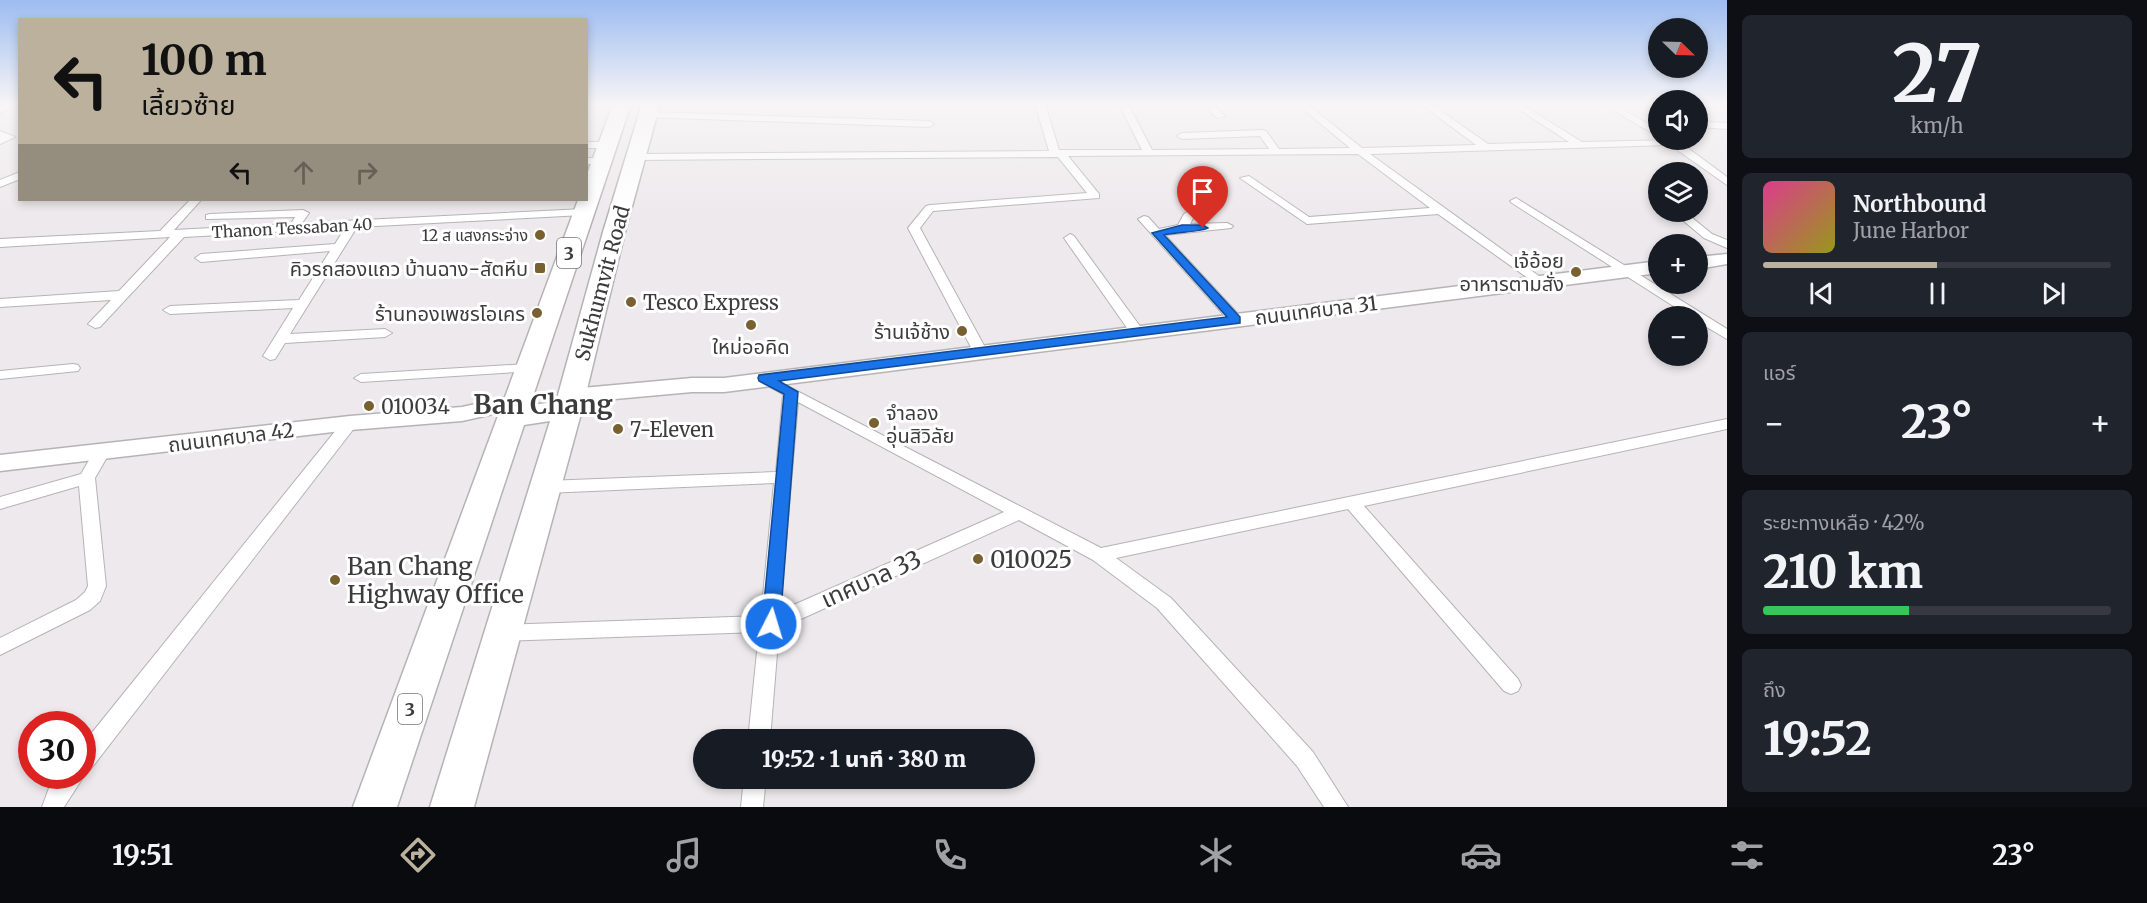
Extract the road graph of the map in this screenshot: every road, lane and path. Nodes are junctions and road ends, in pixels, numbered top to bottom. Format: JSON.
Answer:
{"nodes":[{"id":1,"x":640,"y":142,"type":"edge"},
{"id":2,"x":1054,"y":142,"type":"edge"},
{"id":3,"x":1143,"y":142,"type":"edge"},
{"id":4,"x":1269,"y":142,"type":"edge"},
{"id":5,"x":1348,"y":142,"type":"edge"},
{"id":6,"x":1478,"y":142,"type":"edge"},
{"id":7,"x":1575,"y":142,"type":"edge"},
{"id":8,"x":1648,"y":142,"type":"edge"},
{"id":9,"x":1580,"y":145,"type":"junction"},
{"id":10,"x":1484,"y":146,"type":"junction"},
{"id":11,"x":1684,"y":150,"type":"edge"},
{"id":12,"x":1276,"y":151,"type":"junction"},
{"id":13,"x":1360,"y":151,"type":"junction"},
{"id":14,"x":596,"y":153,"type":"edge"},
{"id":15,"x":1149,"y":153,"type":"junction"},
{"id":16,"x":1058,"y":154,"type":"junction"},
{"id":17,"x":636,"y":157,"type":"junction"},
{"id":18,"x":18,"y":176,"type":"edge"},
{"id":19,"x":1245,"y":178,"type":"dead end"},
{"id":20,"x":1727,"y":182,"type":"edge"},
{"id":21,"x":0,"y":184,"type":"edge"},
{"id":22,"x":588,"y":192,"type":"edge"},
{"id":23,"x":195,"y":201,"type":"edge"},
{"id":24,"x":586,"y":201,"type":"edge"},
{"id":25,"x":1516,"y":201,"type":"dead end"},
{"id":26,"x":1200,"y":207,"type":"dead end"},
{"id":27,"x":1441,"y":210,"type":"junction"},
{"id":28,"x":584,"y":212,"type":"junction"},
{"id":29,"x":210,"y":217,"type":"dead end"},
{"id":30,"x":1144,"y":219,"type":"dead end"},
{"id":31,"x":1691,"y":222,"type":"edge"},
{"id":32,"x":353,"y":224,"type":"junction"},
{"id":33,"x":1227,"y":226,"type":"dead end"},
{"id":34,"x":294,"y":228,"type":"junction"},
{"id":35,"x":1182,"y":228,"type":"junction"},
{"id":36,"x":1157,"y":233,"type":"junction"},
{"id":37,"x":164,"y":234,"type":"junction"},
{"id":38,"x":180,"y":234,"type":"junction"},
{"id":39,"x":1070,"y":238,"type":"dead end"},
{"id":40,"x":0,"y":243,"type":"edge"},
{"id":41,"x":1727,"y":244,"type":"edge"},
{"id":42,"x":339,"y":247,"type":"junction"},
{"id":43,"x":201,"y":258,"type":"dead end"},
{"id":44,"x":1727,"y":259,"type":"edge"},
{"id":45,"x":1708,"y":261,"type":"edge"},
{"id":46,"x":1648,"y":269,"type":"edge"},
{"id":47,"x":1627,"y":272,"type":"junction"},
{"id":48,"x":1539,"y":282,"type":"junction"},
{"id":49,"x":122,"y":295,"type":"junction"},
{"id":50,"x":0,"y":303,"type":"edge"},
{"id":51,"x":303,"y":304,"type":"junction"},
{"id":52,"x":170,"y":310,"type":"dead end"},
{"id":53,"x":1236,"y":320,"type":"junction"},
{"id":54,"x":95,"y":324,"type":"dead end"},
{"id":55,"x":1137,"y":332,"type":"junction"},
{"id":56,"x":386,"y":333,"type":"dead end"},
{"id":57,"x":1727,"y":335,"type":"edge"},
{"id":58,"x":281,"y":339,"type":"junction"},
{"id":59,"x":980,"y":351,"type":"junction"},
{"id":60,"x":270,"y":356,"type":"dead end"},
{"id":61,"x":73,"y":368,"type":"dead end"},
{"id":62,"x":528,"y":368,"type":"junction"},
{"id":63,"x":0,"y":375,"type":"edge"},
{"id":64,"x":361,"y":378,"type":"dead end"},
{"id":65,"x":764,"y":378,"type":"junction"},
{"id":66,"x":791,"y":392,"type":"junction"},
{"id":67,"x":569,"y":403,"type":"junction"},
{"id":68,"x":513,"y":410,"type":"junction"},
{"id":69,"x":350,"y":423,"type":"junction"},
{"id":70,"x":1727,"y":424,"type":"edge"},
{"id":71,"x":102,"y":452,"type":"junction"},
{"id":72,"x":0,"y":463,"type":"edge"},
{"id":73,"x":784,"y":477,"type":"junction"},
{"id":74,"x":87,"y":478,"type":"junction"},
{"id":75,"x":546,"y":487,"type":"junction"},
{"id":76,"x":1352,"y":502,"type":"junction"},
{"id":77,"x":0,"y":503,"type":"edge"},
{"id":78,"x":1019,"y":513,"type":"junction"},
{"id":79,"x":1099,"y":555,"type":"junction"},
{"id":80,"x":771,"y":624,"type":"junction"},
{"id":81,"x":503,"y":633,"type":"junction"},
{"id":82,"x":0,"y":647,"type":"edge"},
{"id":83,"x":1511,"y":685,"type":"dead end"},
{"id":84,"x":760,"y":729,"type":"edge"},
{"id":85,"x":96,"y":746,"type":"edge"},
{"id":86,"x":63,"y":789,"type":"edge"},
{"id":87,"x":754,"y":789,"type":"edge"},
{"id":88,"x":53,"y":807,"type":"edge"},
{"id":89,"x":375,"y":807,"type":"edge"},
{"id":90,"x":452,"y":807,"type":"edge"},
{"id":91,"x":752,"y":807,"type":"edge"},
{"id":92,"x":1337,"y":807,"type":"edge"}],
"edges":[{"from":1,"to":17,"type":"highway","name":"Sukhumvit Road","number":"3"},
{"from":2,"to":16,"type":"street"},
{"from":3,"to":15,"type":"street"},
{"from":4,"to":12,"type":"street"},
{"from":5,"to":13,"type":"street"},
{"from":6,"to":10,"type":"street"},
{"from":7,"to":9,"type":"street"},
{"from":8,"to":9,"type":"street"},
{"from":9,"to":10,"type":"street"},
{"from":10,"to":13,"type":"street"},
{"from":11,"to":20,"type":"street"},
{"from":12,"to":13,"type":"street"},
{"from":12,"to":15,"type":"street"},
{"from":13,"to":27,"type":"street"},
{"from":14,"to":22,"type":"highway","name":"Sukhumvit Road","number":"3"},
{"from":15,"to":16,"type":"street"},
{"from":16,"to":17,"type":"street"},
{"from":16,"to":59,"type":"street"},
{"from":17,"to":67,"type":"highway","name":"Sukhumvit Road","number":"3"},
{"from":18,"to":21,"type":"street"},
{"from":19,"to":27,"type":"street"},
{"from":23,"to":37,"type":"street"},
{"from":24,"to":28,"type":"highway","name":"Sukhumvit Road","number":"3"},
{"from":25,"to":47,"type":"street"},
{"from":26,"to":35,"type":"street"},
{"from":27,"to":48,"type":"street"},
{"from":28,"to":32,"type":"street","name":"Thanon Tessaban 40"},
{"from":28,"to":62,"type":"highway","name":"Sukhumvit Road","number":"3"},
{"from":29,"to":34,"type":"street"},
{"from":30,"to":36,"type":"street"},
{"from":31,"to":41,"type":"street"},
{"from":32,"to":34,"type":"street","name":"Thanon Tessaban 40"},
{"from":32,"to":42,"type":"street"},
{"from":33,"to":35,"type":"street"},
{"from":34,"to":38,"type":"street","name":"Thanon Tessaban 40"},
{"from":35,"to":36,"type":"street"},
{"from":36,"to":53,"type":"street"},
{"from":37,"to":38,"type":"street","name":"Thanon Tessaban 40"},
{"from":37,"to":40,"type":"street","name":"Thanon Tessaban 40"},
{"from":38,"to":49,"type":"street"},
{"from":39,"to":55,"type":"street"},
{"from":42,"to":43,"type":"street"},
{"from":42,"to":51,"type":"street"},
{"from":44,"to":45,"type":"main road"},
{"from":46,"to":47,"type":"main road","name":"ถนนเทศบาล 31"},
{"from":47,"to":48,"type":"main road","name":"ถนนเทศบาล 31"},
{"from":47,"to":57,"type":"street"},
{"from":48,"to":53,"type":"main road","name":"ถนนเทศบาล 31"},
{"from":49,"to":50,"type":"street"},
{"from":49,"to":54,"type":"street"},
{"from":51,"to":52,"type":"street"},
{"from":51,"to":58,"type":"street"},
{"from":53,"to":55,"type":"main road","name":"ถนนเทศบาล 31"},
{"from":55,"to":59,"type":"main road","name":"ถนนเทศบาล 31"},
{"from":56,"to":58,"type":"street"},
{"from":58,"to":60,"type":"street"},
{"from":59,"to":65,"type":"main road","name":"ถนนเทศบาล 31"},
{"from":61,"to":63,"type":"street"},
{"from":62,"to":64,"type":"street"},
{"from":62,"to":68,"type":"highway","name":"Sukhumvit Road","number":"3"},
{"from":65,"to":66,"type":"street"},
{"from":65,"to":67,"type":"main road","name":"ถนนเทศบาล 31"},
{"from":66,"to":73,"type":"street"},
{"from":66,"to":78,"type":"street"},
{"from":67,"to":68,"type":"highway"},
{"from":67,"to":75,"type":"highway","name":"Sukhumvit Road","number":"3"},
{"from":68,"to":69,"type":"main road","name":"ถนนเทศบาล 42"},
{"from":68,"to":89,"type":"highway","name":"Sukhumvit Road","number":"3"},
{"from":69,"to":71,"type":"main road","name":"ถนนเทศบาล 42"},
{"from":69,"to":85,"type":"street"},
{"from":70,"to":76,"type":"street"},
{"from":71,"to":72,"type":"main road","name":"ถนนเทศบาล 42"},
{"from":71,"to":74,"type":"street"},
{"from":73,"to":75,"type":"street"},
{"from":73,"to":80,"type":"street"},
{"from":74,"to":77,"type":"street"},
{"from":74,"to":82,"type":"street"},
{"from":75,"to":81,"type":"highway","name":"Sukhumvit Road","number":"3"},
{"from":76,"to":79,"type":"street"},
{"from":76,"to":83,"type":"street"},
{"from":78,"to":79,"type":"street"},
{"from":78,"to":80,"type":"street","name":"เทศบาล 33"},
{"from":79,"to":92,"type":"street"},
{"from":80,"to":81,"type":"street","name":"เทศบาล 33"},
{"from":80,"to":84,"type":"street"},
{"from":81,"to":90,"type":"highway","name":"Sukhumvit Road","number":"3"},
{"from":86,"to":88,"type":"street"},
{"from":87,"to":91,"type":"street"}]}
